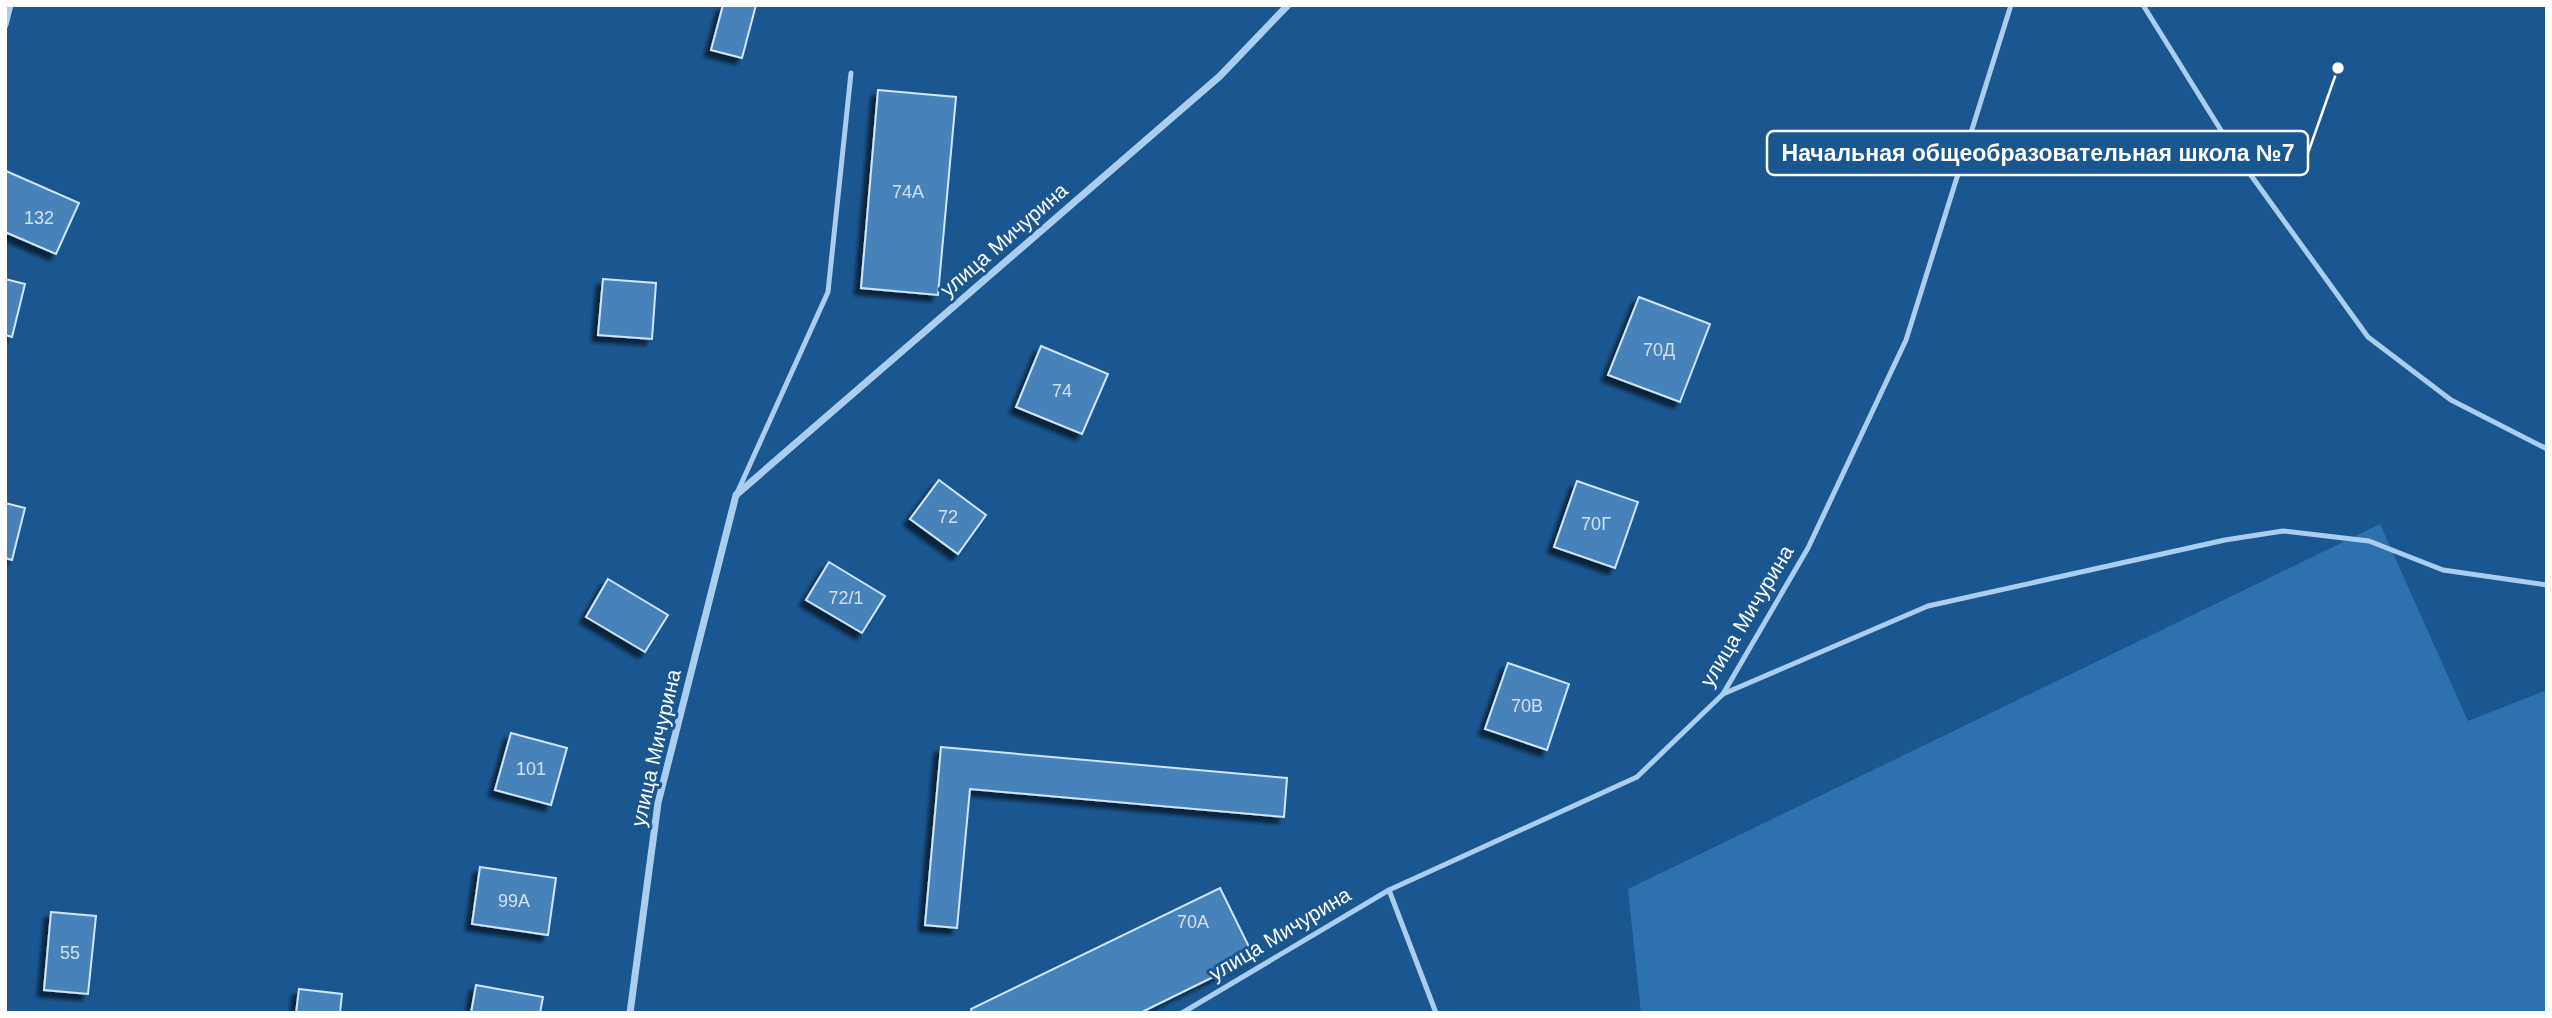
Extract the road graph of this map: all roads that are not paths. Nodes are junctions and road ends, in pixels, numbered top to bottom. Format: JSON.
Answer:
{"nodes":[{"id":1,"x":10,"y":5,"type":"edge"},
{"id":2,"x":1288,"y":5,"type":"edge"},
{"id":3,"x":2011,"y":5,"type":"edge"},
{"id":4,"x":2143,"y":5,"type":"edge"},
{"id":5,"x":5,"y":25,"type":"edge"},
{"id":6,"x":851,"y":73,"type":"dead end"},
{"id":7,"x":2547,"y":449,"type":"edge"},
{"id":8,"x":736,"y":495,"type":"junction"},
{"id":9,"x":2547,"y":585,"type":"edge"},
{"id":10,"x":1724,"y":694,"type":"junction"},
{"id":11,"x":1388,"y":890,"type":"junction"},
{"id":12,"x":630,"y":1013,"type":"edge"},
{"id":13,"x":1182,"y":1013,"type":"edge"},
{"id":14,"x":1436,"y":1013,"type":"edge"}],
"edges":[{"from":1,"to":5,"type":"street"},
{"from":2,"to":8,"type":"street","name":"улица Мичурина"},
{"from":3,"to":10,"type":"lane","name":"улица Мичурина"},
{"from":4,"to":7,"type":"lane"},
{"from":6,"to":8,"type":"lane","name":"улица Мичурина"},
{"from":8,"to":12,"type":"street","name":"улица Мичурина"},
{"from":9,"to":10,"type":"lane"},
{"from":10,"to":11,"type":"lane","name":"улица Мичурина"},
{"from":11,"to":13,"type":"lane","name":"улица Мичурина"},
{"from":11,"to":14,"type":"lane"}]}
